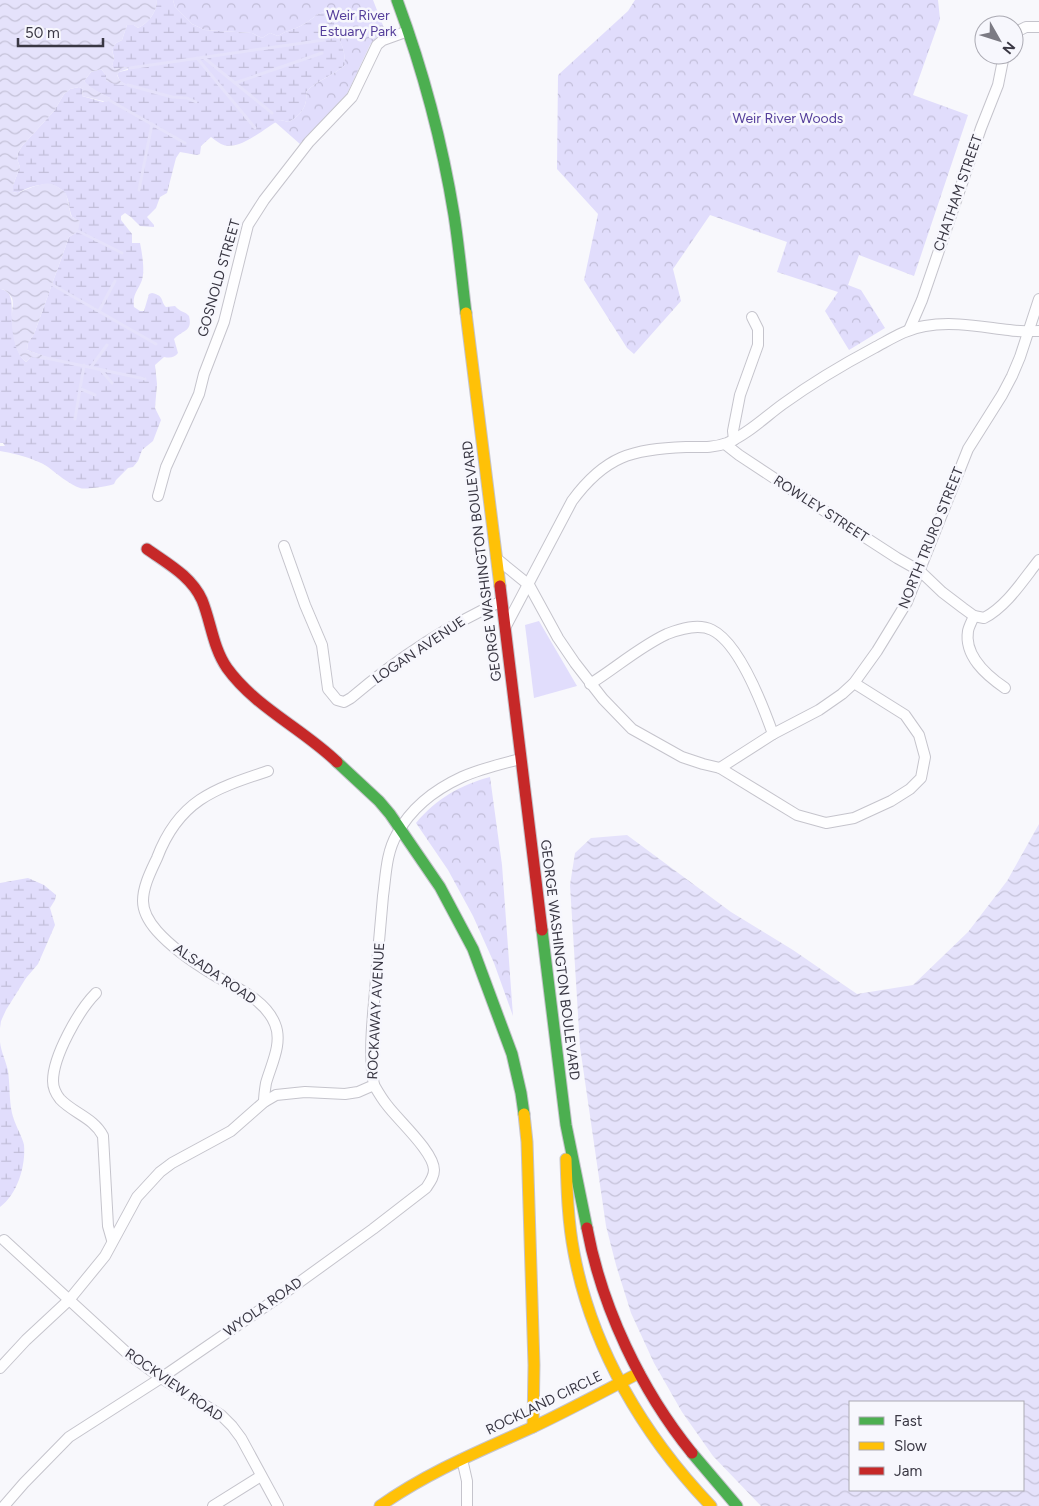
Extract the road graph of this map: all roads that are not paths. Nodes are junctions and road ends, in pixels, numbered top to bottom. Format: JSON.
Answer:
{"nodes":[{"id":1,"x":397,"y":0,"type":"edge"},
{"id":2,"x":1039,"y":27,"type":"edge"},
{"id":3,"x":1024,"y":28,"type":"edge"},
{"id":4,"x":408,"y":31,"type":"junction"},
{"id":5,"x":1002,"y":65,"type":"edge"},
{"id":6,"x":1039,"y":299,"type":"edge"},
{"id":7,"x":752,"y":317,"type":"dead end"},
{"id":8,"x":909,"y":330,"type":"junction"},
{"id":9,"x":1028,"y":331,"type":"junction"},
{"id":10,"x":1039,"y":331,"type":"edge"},
{"id":11,"x":729,"y":442,"type":"junction"},
{"id":12,"x":158,"y":496,"type":"dead end"},
{"id":13,"x":284,"y":546,"type":"dead end"},
{"id":14,"x":147,"y":549,"type":"dead end"},
{"id":15,"x":497,"y":559,"type":"junction"},
{"id":16,"x":1039,"y":560,"type":"edge"},
{"id":17,"x":920,"y":571,"type":"junction"},
{"id":18,"x":529,"y":585,"type":"junction"},
{"id":19,"x":502,"y":601,"type":"junction"},
{"id":20,"x":974,"y":616,"type":"junction"},
{"id":21,"x":505,"y":628,"type":"junction"},
{"id":22,"x":854,"y":683,"type":"junction"},
{"id":23,"x":590,"y":684,"type":"junction"},
{"id":24,"x":1005,"y":688,"type":"dead end"},
{"id":25,"x":774,"y":734,"type":"junction"},
{"id":26,"x":520,"y":759,"type":"junction"},
{"id":27,"x":720,"y":768,"type":"junction"},
{"id":28,"x":268,"y":771,"type":"dead end"},
{"id":29,"x":401,"y":828,"type":"junction"},
{"id":30,"x":96,"y":993,"type":"dead end"},
{"id":31,"x":374,"y":1085,"type":"junction"},
{"id":32,"x":264,"y":1102,"type":"junction"},
{"id":33,"x":566,"y":1125,"type":"junction"},
{"id":34,"x":4,"y":1240,"type":"dead end"},
{"id":35,"x":112,"y":1240,"type":"junction"},
{"id":36,"x":69,"y":1300,"type":"junction"},
{"id":37,"x":0,"y":1368,"type":"edge"},
{"id":38,"x":639,"y":1373,"type":"junction"},
{"id":39,"x":161,"y":1378,"type":"junction"},
{"id":40,"x":621,"y":1382,"type":"junction"},
{"id":41,"x":533,"y":1427,"type":"junction"},
{"id":42,"x":462,"y":1459,"type":"junction"},
{"id":43,"x":261,"y":1476,"type":"junction"},
{"id":44,"x":4,"y":1506,"type":"edge"},
{"id":45,"x":213,"y":1506,"type":"edge"},
{"id":46,"x":278,"y":1506,"type":"edge"},
{"id":47,"x":380,"y":1506,"type":"edge"},
{"id":48,"x":467,"y":1506,"type":"edge"},
{"id":49,"x":711,"y":1506,"type":"edge"},
{"id":50,"x":737,"y":1506,"type":"edge"}],
"edges":[{"from":1,"to":4,"type":"main road","name":"GEORGE WASHINGTON BOULEVARD"},
{"from":2,"to":3,"type":"street"},
{"from":4,"to":12,"type":"street","name":"GOSNOLD STREET"},
{"from":4,"to":15,"type":"main road","name":"GEORGE WASHINGTON BOULEVARD"},
{"from":5,"to":8,"type":"street","name":"CHATHAM STREET"},
{"from":6,"to":9,"type":"street","name":"NORTH TRURO STREET"},
{"from":7,"to":11,"type":"street"},
{"from":8,"to":9,"type":"street"},
{"from":8,"to":11,"type":"street"},
{"from":9,"to":10,"type":"street"},
{"from":9,"to":17,"type":"street","name":"NORTH TRURO STREET"},
{"from":11,"to":17,"type":"street","name":"ROWLEY STREET"},
{"from":11,"to":18,"type":"street"},
{"from":13,"to":19,"type":"street","name":"LOGAN AVENUE"},
{"from":14,"to":29,"type":"main road"},
{"from":15,"to":18,"type":"street"},
{"from":15,"to":19,"type":"main road","name":"GEORGE WASHINGTON BOULEVARD"},
{"from":16,"to":20,"type":"street"},
{"from":17,"to":20,"type":"street","name":"ROWLEY STREET"},
{"from":17,"to":22,"type":"street","name":"NORTH TRURO STREET"},
{"from":18,"to":21,"type":"street"},
{"from":18,"to":23,"type":"street"},
{"from":19,"to":21,"type":"main road","name":"GEORGE WASHINGTON BOULEVARD"},
{"from":20,"to":24,"type":"street"},
{"from":21,"to":26,"type":"main road","name":"GEORGE WASHINGTON BOULEVARD"},
{"from":22,"to":25,"type":"street","name":"NORTH TRURO STREET"},
{"from":22,"to":27,"type":"street"},
{"from":23,"to":25,"type":"street"},
{"from":23,"to":27,"type":"street"},
{"from":25,"to":27,"type":"street","name":"NORTH TRURO STREET"},
{"from":26,"to":29,"type":"street","name":"ROCKAWAY AVENUE"},
{"from":26,"to":33,"type":"main road","name":"GEORGE WASHINGTON BOULEVARD"},
{"from":28,"to":32,"type":"street","name":"ALSADA ROAD"},
{"from":29,"to":31,"type":"street","name":"ROCKAWAY AVENUE"},
{"from":29,"to":41,"type":"main road"},
{"from":30,"to":35,"type":"street"},
{"from":31,"to":32,"type":"street","name":"ROCKAWAY AVENUE"},
{"from":31,"to":39,"type":"street","name":"WYOLA ROAD"},
{"from":32,"to":35,"type":"street","name":"ROCKAWAY AVENUE"},
{"from":33,"to":38,"type":"main road","name":"GEORGE WASHINGTON BOULEVARD"},
{"from":33,"to":40,"type":"main road","name":"GEORGE WASHINGTON BOULEVARD"},
{"from":34,"to":36,"type":"street","name":"ROCKVIEW ROAD"},
{"from":35,"to":36,"type":"street","name":"ROCKAWAY AVENUE"},
{"from":36,"to":37,"type":"street","name":"ROCKAWAY AVENUE"},
{"from":36,"to":39,"type":"street","name":"ROCKVIEW ROAD"},
{"from":38,"to":40,"type":"main road","name":"ROCKLAND CIRCLE"},
{"from":38,"to":50,"type":"main road","name":"GEORGE WASHINGTON BOULEVARD"},
{"from":39,"to":43,"type":"street","name":"ROCKVIEW ROAD"},
{"from":39,"to":44,"type":"street","name":"WYOLA ROAD"},
{"from":40,"to":41,"type":"main road","name":"ROCKLAND CIRCLE"},
{"from":40,"to":49,"type":"main road","name":"GEORGE WASHINGTON BOULEVARD"},
{"from":41,"to":42,"type":"main road","name":"ROCKLAND CIRCLE"},
{"from":42,"to":47,"type":"main road","name":"ROCKLAND CIRCLE"},
{"from":42,"to":48,"type":"street"},
{"from":43,"to":45,"type":"street"},
{"from":43,"to":46,"type":"street","name":"ROCKVIEW ROAD"}]}
